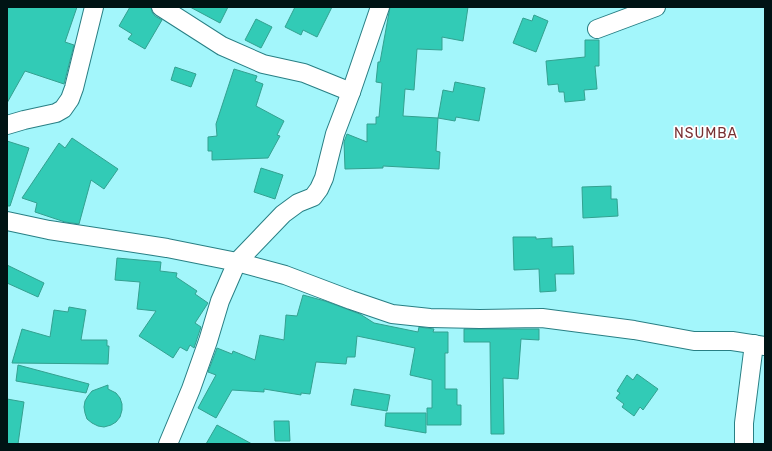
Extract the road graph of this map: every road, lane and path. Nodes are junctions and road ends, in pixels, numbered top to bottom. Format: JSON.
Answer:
{"nodes":[{"id":1,"x":94,"y":7,"type":"edge"},
{"id":2,"x":161,"y":7,"type":"edge"},
{"id":3,"x":380,"y":7,"type":"edge"},
{"id":4,"x":656,"y":7,"type":"edge"},
{"id":5,"x":597,"y":29,"type":"dead end"},
{"id":6,"x":351,"y":92,"type":"junction"},
{"id":7,"x":7,"y":125,"type":"edge"},
{"id":8,"x":7,"y":220,"type":"edge"},
{"id":9,"x":237,"y":262,"type":"junction"},
{"id":10,"x":759,"y":345,"type":"edge"},
{"id":11,"x":168,"y":444,"type":"edge"},
{"id":12,"x":744,"y":444,"type":"edge"}],
"edges":[{"from":1,"to":7,"type":"street"},
{"from":2,"to":6,"type":"street"},
{"from":3,"to":6,"type":"street"},
{"from":4,"to":5,"type":"street"},
{"from":6,"to":9,"type":"street"},
{"from":8,"to":9,"type":"street"},
{"from":9,"to":10,"type":"street"},
{"from":9,"to":11,"type":"street"},
{"from":10,"to":12,"type":"street"}]}
